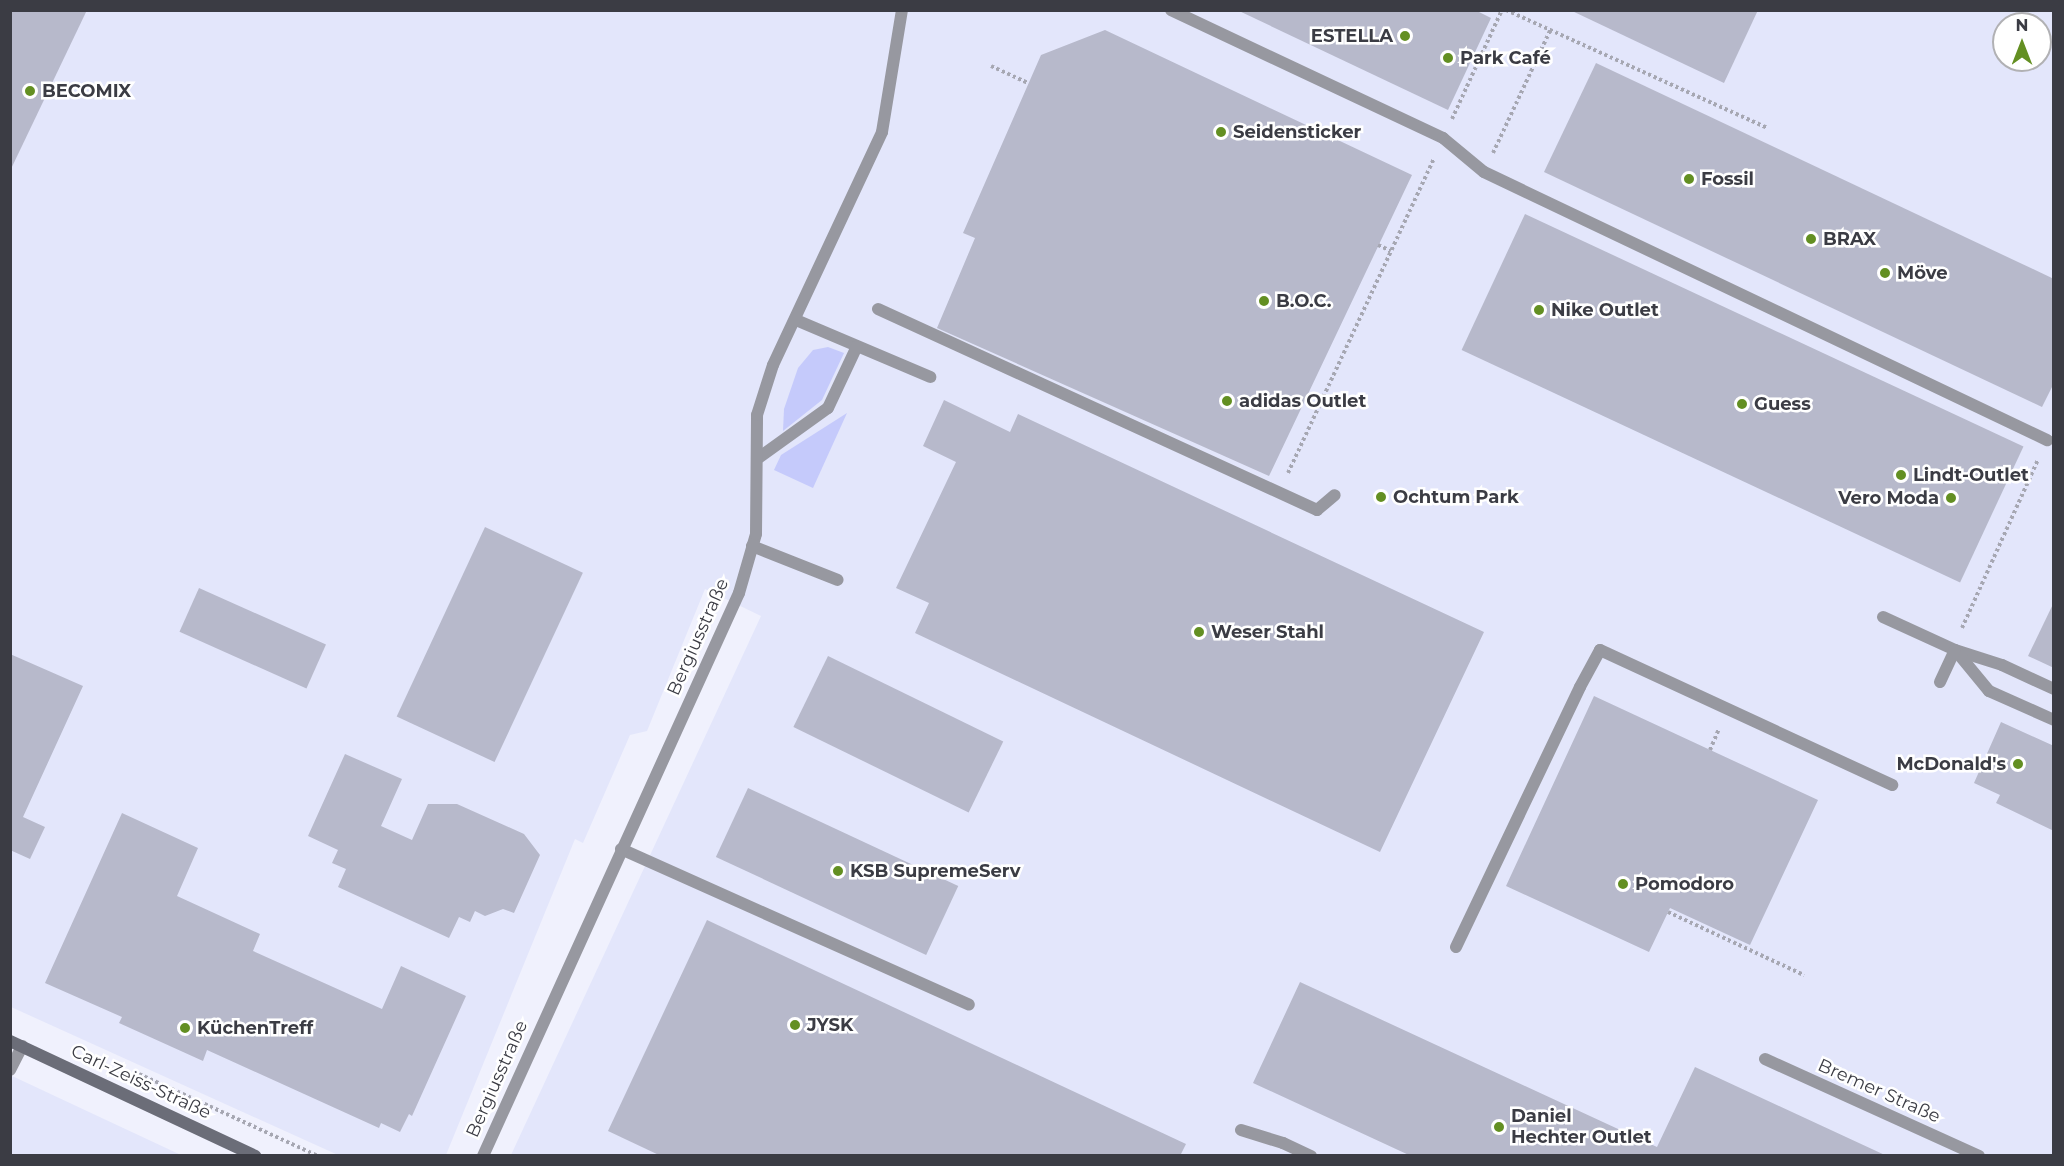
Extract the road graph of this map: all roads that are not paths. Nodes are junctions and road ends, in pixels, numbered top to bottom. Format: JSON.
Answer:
{"nodes":[{"id":1,"x":902,"y":10,"type":"edge"},
{"id":2,"x":1171,"y":10,"type":"edge"},
{"id":3,"x":878,"y":309,"type":"dead end"},
{"id":4,"x":796,"y":320,"type":"junction"},
{"id":5,"x":857,"y":346,"type":"junction"},
{"id":6,"x":930,"y":377,"type":"dead end"},
{"id":7,"x":2047,"y":440,"type":"road end"},
{"id":8,"x":757,"y":459,"type":"junction"},
{"id":9,"x":1335,"y":495,"type":"dead end"},
{"id":10,"x":752,"y":546,"type":"junction"},
{"id":11,"x":838,"y":580,"type":"dead end"},
{"id":12,"x":1883,"y":617,"type":"dead end"},
{"id":13,"x":1955,"y":650,"type":"junction"},
{"id":14,"x":1940,"y":682,"type":"dead end"},
{"id":15,"x":2054,"y":689,"type":"edge"},
{"id":16,"x":2054,"y":720,"type":"edge"},
{"id":17,"x":1892,"y":785,"type":"dead end"},
{"id":18,"x":621,"y":849,"type":"junction"},
{"id":19,"x":1456,"y":947,"type":"dead end"},
{"id":20,"x":969,"y":1005,"type":"dead end"},
{"id":21,"x":16,"y":1044,"type":"edge"},
{"id":22,"x":1765,"y":1059,"type":"dead end"},
{"id":23,"x":10,"y":1070,"type":"edge"},
{"id":24,"x":1241,"y":1130,"type":"dead end"},
{"id":25,"x":255,"y":1155,"type":"edge"},
{"id":26,"x":483,"y":1155,"type":"edge"},
{"id":27,"x":1311,"y":1155,"type":"edge"},
{"id":28,"x":1979,"y":1155,"type":"edge"}],
"edges":[{"from":1,"to":4,"type":"street","name":"Bergiusstraße"},
{"from":2,"to":7,"type":"street"},
{"from":3,"to":9,"type":"street"},
{"from":4,"to":5,"type":"street"},
{"from":4,"to":8,"type":"street","name":"Bergiusstraße"},
{"from":5,"to":6,"type":"street"},
{"from":5,"to":8,"type":"street"},
{"from":8,"to":10,"type":"street","name":"Bergiusstraße"},
{"from":10,"to":11,"type":"street"},
{"from":10,"to":18,"type":"street","name":"Bergiusstraße"},
{"from":12,"to":13,"type":"street"},
{"from":13,"to":14,"type":"street"},
{"from":13,"to":15,"type":"street"},
{"from":13,"to":16,"type":"street"},
{"from":17,"to":19,"type":"street"},
{"from":18,"to":20,"type":"street"},
{"from":18,"to":26,"type":"street","name":"Bergiusstraße"},
{"from":21,"to":23,"type":"street"},
{"from":21,"to":25,"type":"main road","name":"Carl-Zeiss-Straße"},
{"from":22,"to":28,"type":"street","name":"Bremer Straße"},
{"from":24,"to":27,"type":"street"}]}
